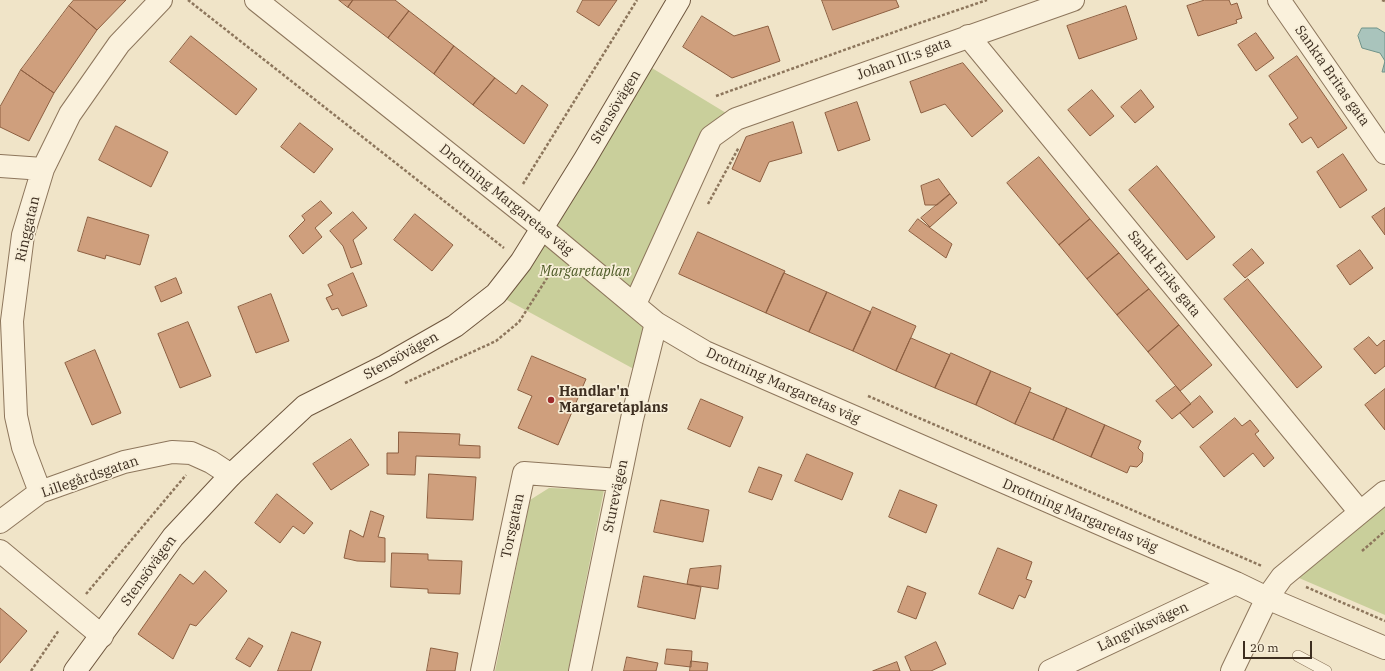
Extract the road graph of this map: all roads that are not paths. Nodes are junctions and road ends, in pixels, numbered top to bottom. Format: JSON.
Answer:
{"nodes":[{"id":1,"x":161,"y":0,"type":"edge"},
{"id":2,"x":256,"y":0,"type":"edge"},
{"id":3,"x":678,"y":0,"type":"edge"},
{"id":4,"x":1073,"y":0,"type":"edge"},
{"id":5,"x":1280,"y":0,"type":"edge"},
{"id":6,"x":968,"y":36,"type":"junction"},
{"id":7,"x":1385,"y":153,"type":"edge"},
{"id":8,"x":0,"y":166,"type":"edge"},
{"id":9,"x":43,"y":169,"type":"junction"},
{"id":10,"x":542,"y":228,"type":"junction"},
{"id":11,"x":635,"y":304,"type":"junction"},
{"id":12,"x":656,"y":322,"type":"junction"},
{"id":13,"x":231,"y":475,"type":"junction"},
{"id":14,"x":619,"y":480,"type":"junction"},
{"id":15,"x":40,"y":492,"type":"junction"},
{"id":16,"x":1385,"y":492,"type":"edge"},
{"id":17,"x":1360,"y":512,"type":"junction"},
{"id":18,"x":0,"y":522,"type":"edge"},
{"id":19,"x":0,"y":551,"type":"edge"},
{"id":20,"x":1236,"y":583,"type":"junction"},
{"id":21,"x":1267,"y":598,"type":"junction"},
{"id":22,"x":102,"y":636,"type":"junction"},
{"id":23,"x":1385,"y":648,"type":"edge"},
{"id":24,"x":1298,"y":656,"type":"dead end"},
{"id":25,"x":75,"y":671,"type":"edge"},
{"id":26,"x":482,"y":671,"type":"edge"},
{"id":27,"x":580,"y":671,"type":"edge"},
{"id":28,"x":1050,"y":671,"type":"edge"},
{"id":29,"x":1232,"y":671,"type":"edge"},
{"id":30,"x":1326,"y":671,"type":"edge"}],
"edges":[{"from":1,"to":9,"type":"street","name":"Ringgatan"},
{"from":2,"to":10,"type":"street","name":"Drottning Margaretas väg"},
{"from":3,"to":10,"type":"street","name":"Stensövägen"},
{"from":4,"to":6,"type":"street","name":"Johan III:s gata"},
{"from":5,"to":7,"type":"street","name":"Sankta Britas gata"},
{"from":6,"to":11,"type":"street","name":"Johan III:s gata"},
{"from":6,"to":17,"type":"street","name":"Sankt Eriks gata"},
{"from":8,"to":9,"type":"street"},
{"from":9,"to":15,"type":"street","name":"Ringgatan"},
{"from":10,"to":11,"type":"street","name":"Drottning Margaretas väg"},
{"from":10,"to":13,"type":"street","name":"Stensövägen"},
{"from":11,"to":12,"type":"street","name":"Drottning Margaretas väg"},
{"from":12,"to":14,"type":"street","name":"Sturevägen"},
{"from":12,"to":20,"type":"street","name":"Drottning Margaretas väg"},
{"from":13,"to":15,"type":"street","name":"Lillegårdsgatan"},
{"from":13,"to":22,"type":"street","name":"Stensövägen"},
{"from":14,"to":26,"type":"street","name":"Torsgatan"},
{"from":14,"to":27,"type":"street","name":"Sturevägen"},
{"from":15,"to":18,"type":"street","name":"Lillegårdsgatan"},
{"from":16,"to":17,"type":"street"},
{"from":17,"to":21,"type":"street"},
{"from":19,"to":22,"type":"street"},
{"from":20,"to":21,"type":"street","name":"Drottning Margaretas väg"},
{"from":20,"to":28,"type":"street","name":"Långviksvägen"},
{"from":21,"to":23,"type":"street","name":"Drottning Margaretas väg"},
{"from":21,"to":29,"type":"street"},
{"from":22,"to":25,"type":"street","name":"Stensövägen"},
{"from":24,"to":30,"type":"lane"}]}
